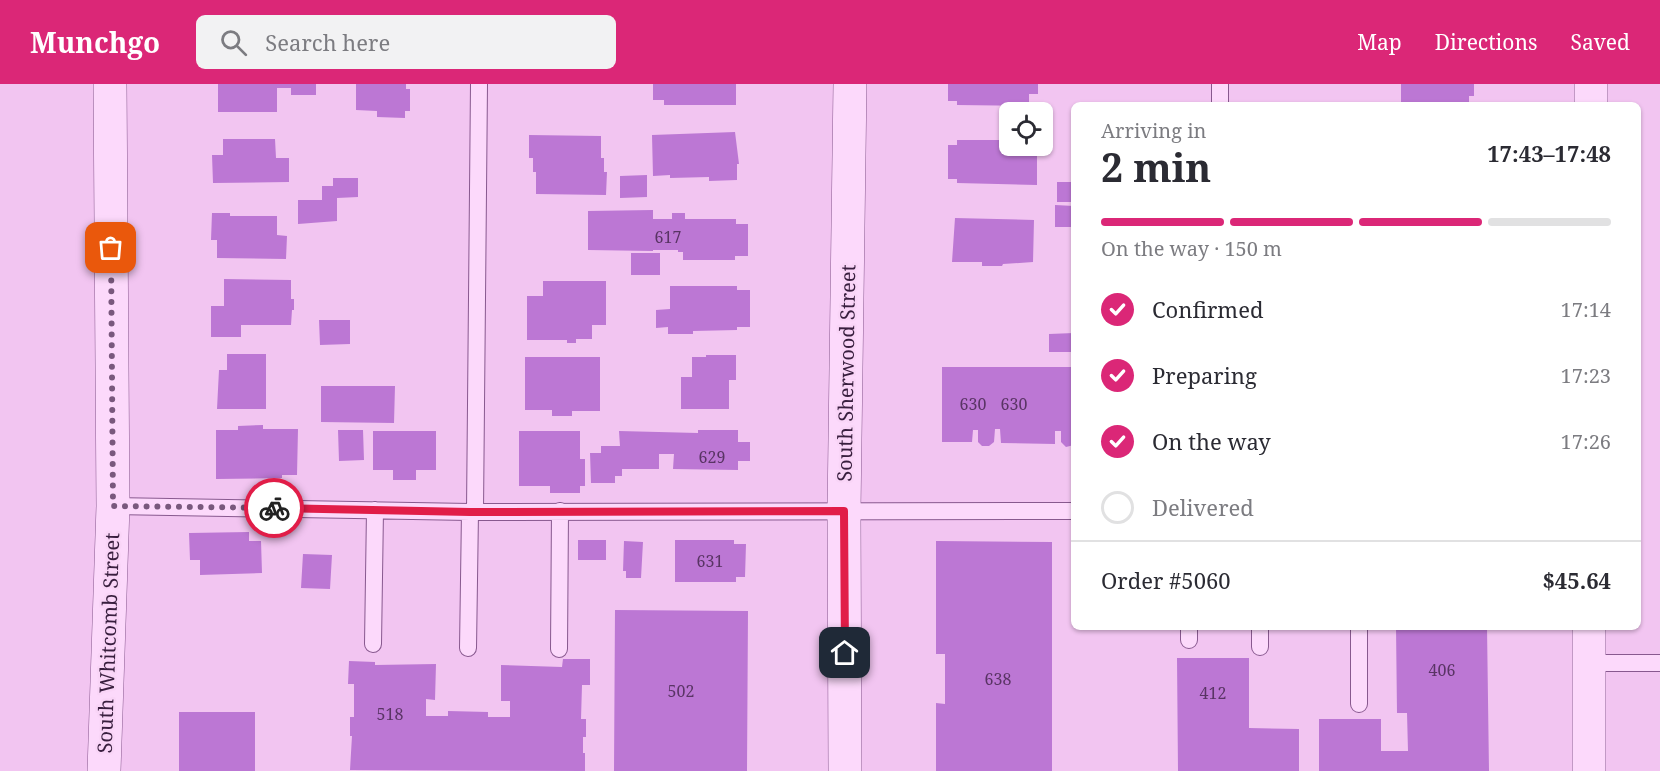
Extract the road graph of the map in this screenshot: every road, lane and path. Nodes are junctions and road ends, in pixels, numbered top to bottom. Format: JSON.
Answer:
{"nodes":[{"id":1,"x":111,"y":84,"type":"edge"},
{"id":2,"x":479,"y":84,"type":"edge"},
{"id":3,"x":850,"y":84,"type":"edge"},
{"id":4,"x":1220,"y":84,"type":"edge"},
{"id":5,"x":1591,"y":84,"type":"edge"},
{"id":6,"x":1220,"y":102,"type":"edge"},
{"id":7,"x":1591,"y":102,"type":"edge"},
{"id":8,"x":113,"y":506,"type":"junction"},
{"id":9,"x":375,"y":510,"type":"junction"},
{"id":10,"x":560,"y":511,"type":"junction"},
{"id":11,"x":844,"y":511,"type":"junction"},
{"id":12,"x":1071,"y":511,"type":"edge"},
{"id":13,"x":472,"y":512,"type":"junction"},
{"id":14,"x":1260,"y":630,"type":"edge"},
{"id":15,"x":1359,"y":630,"type":"edge"},
{"id":16,"x":1589,"y":630,"type":"edge"},
{"id":17,"x":373,"y":644,"type":"dead end"},
{"id":18,"x":1260,"y":646,"type":"dead end"},
{"id":19,"x":468,"y":648,"type":"dead end"},
{"id":20,"x":559,"y":649,"type":"dead end"},
{"id":21,"x":1590,"y":663,"type":"junction"},
{"id":22,"x":1660,"y":663,"type":"edge"},
{"id":23,"x":1359,"y":704,"type":"dead end"},
{"id":24,"x":104,"y":771,"type":"edge"},
{"id":25,"x":845,"y":771,"type":"edge"},
{"id":26,"x":1589,"y":771,"type":"edge"}],
"edges":[{"from":1,"to":8,"type":"street","name":"South Whitcomb Street"},
{"from":2,"to":13,"type":"lane"},
{"from":3,"to":11,"type":"street","name":"South Sherwood Street"},
{"from":4,"to":6,"type":"lane"},
{"from":5,"to":7,"type":"street"},
{"from":8,"to":9,"type":"lane"},
{"from":8,"to":24,"type":"street","name":"South Whitcomb Street"},
{"from":9,"to":13,"type":"lane"},
{"from":9,"to":17,"type":"lane"},
{"from":10,"to":11,"type":"lane"},
{"from":10,"to":13,"type":"lane"},
{"from":10,"to":20,"type":"lane"},
{"from":11,"to":12,"type":"lane"},
{"from":11,"to":25,"type":"street","name":"South Sherwood Street"},
{"from":13,"to":19,"type":"lane"},
{"from":14,"to":18,"type":"lane"},
{"from":15,"to":23,"type":"lane"},
{"from":16,"to":21,"type":"street"},
{"from":21,"to":22,"type":"lane"},
{"from":21,"to":26,"type":"street"}]}
